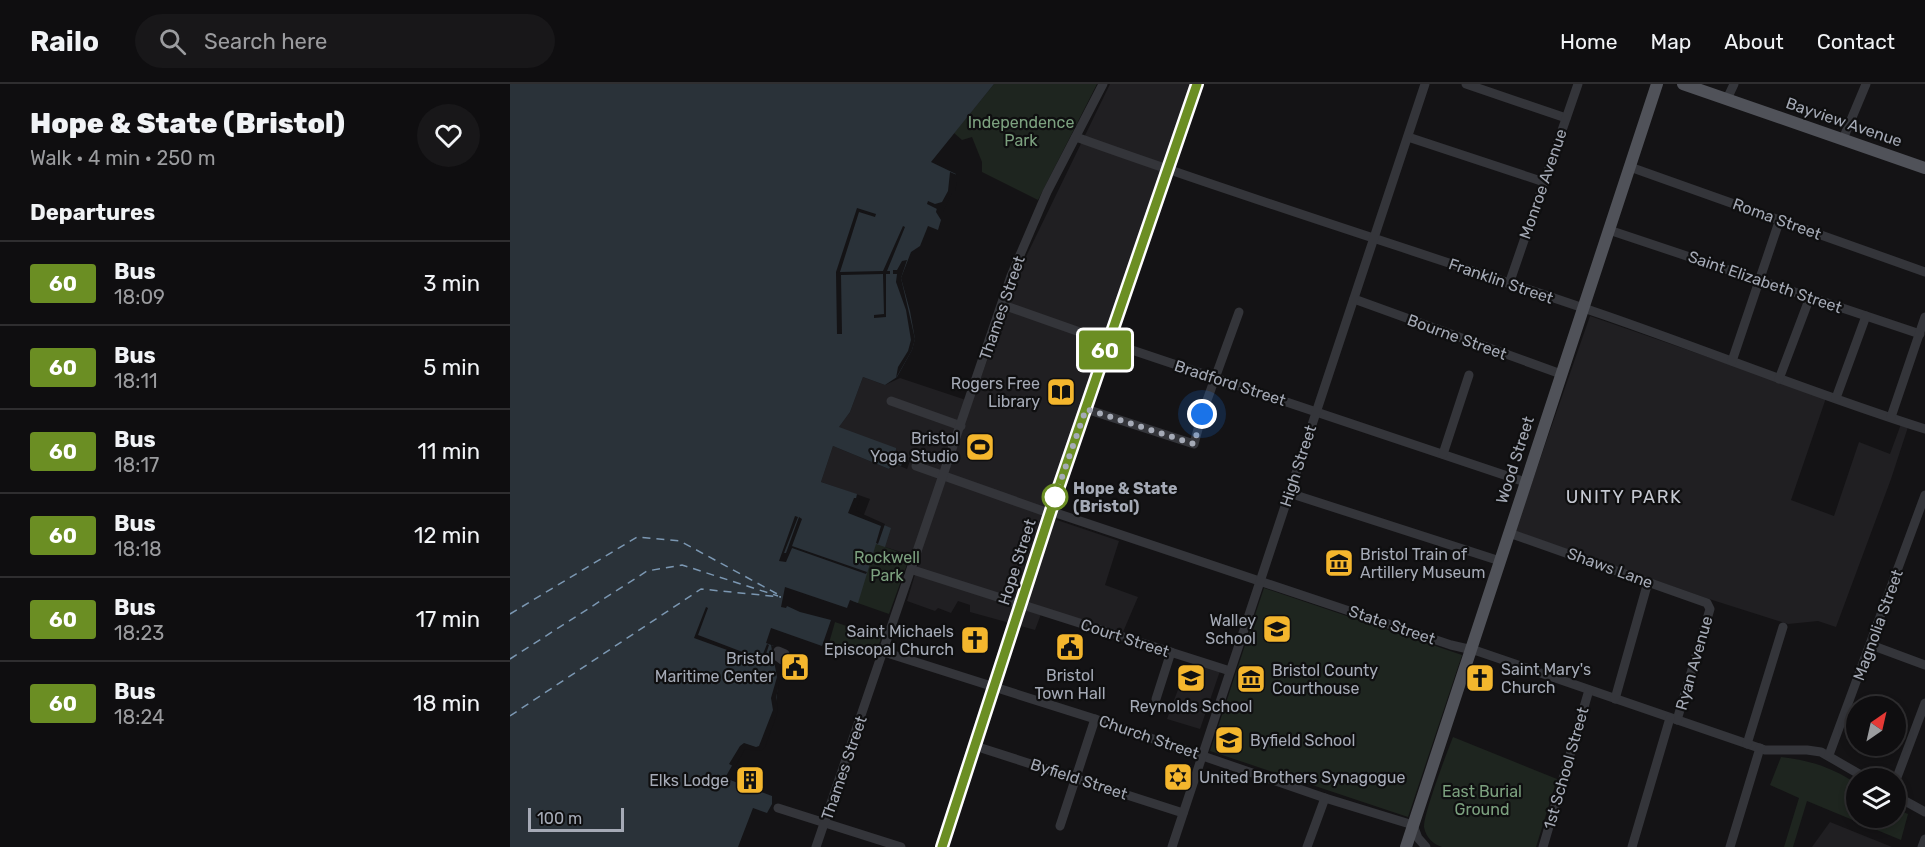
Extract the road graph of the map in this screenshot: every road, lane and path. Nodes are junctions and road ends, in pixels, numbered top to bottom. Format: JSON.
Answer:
{"nodes":[{"id":1,"x":1103,"y":84,"type":"edge"},
{"id":2,"x":1197,"y":84,"type":"edge"},
{"id":3,"x":1425,"y":84,"type":"edge"},
{"id":4,"x":1466,"y":84,"type":"edge"},
{"id":5,"x":1578,"y":84,"type":"edge"},
{"id":6,"x":1657,"y":84,"type":"edge"},
{"id":7,"x":1683,"y":84,"type":"edge"},
{"id":8,"x":1734,"y":84,"type":"edge"},
{"id":9,"x":1866,"y":84,"type":"edge"},
{"id":10,"x":1727,"y":99,"type":"junction"},
{"id":11,"x":1566,"y":118,"type":"junction"},
{"id":12,"x":1076,"y":137,"type":"junction"},
{"id":13,"x":1408,"y":137,"type":"junction"},
{"id":14,"x":1843,"y":139,"type":"junction"},
{"id":15,"x":1630,"y":167,"type":"junction"},
{"id":16,"x":1925,"y":168,"type":"edge"},
{"id":17,"x":1168,"y":170,"type":"junction"},
{"id":18,"x":1544,"y":182,"type":"junction"},
{"id":19,"x":1780,"y":219,"type":"junction"},
{"id":20,"x":1609,"y":230,"type":"junction"},
{"id":21,"x":1374,"y":239,"type":"junction"},
{"id":22,"x":1925,"y":272,"type":"edge"},
{"id":23,"x":1759,"y":279,"type":"junction"},
{"id":24,"x":1509,"y":285,"type":"junction"},
{"id":25,"x":1810,"y":297,"type":"junction"},
{"id":26,"x":1354,"y":299,"type":"junction"},
{"id":27,"x":1003,"y":305,"type":"junction"},
{"id":28,"x":1583,"y":309,"type":"junction"},
{"id":29,"x":1239,"y":312,"type":"dead end"},
{"id":30,"x":1866,"y":316,"type":"junction"},
{"id":31,"x":1925,"y":317,"type":"edge"},
{"id":32,"x":1920,"y":334,"type":"junction"},
{"id":33,"x":1108,"y":342,"type":"junction"},
{"id":34,"x":1731,"y":361,"type":"junction"},
{"id":35,"x":1560,"y":374,"type":"junction"},
{"id":36,"x":1469,"y":375,"type":"dead end"},
{"id":37,"x":1215,"y":378,"type":"junction"},
{"id":38,"x":1779,"y":379,"type":"junction"},
{"id":39,"x":1836,"y":398,"type":"junction"},
{"id":40,"x":891,"y":401,"type":"dead end"},
{"id":41,"x":1086,"y":409,"type":"junction"},
{"id":42,"x":1316,"y":412,"type":"junction"},
{"id":43,"x":1891,"y":417,"type":"junction"},
{"id":44,"x":961,"y":426,"type":"junction"},
{"id":45,"x":1925,"y":429,"type":"edge"},
{"id":46,"x":1443,"y":454,"type":"junction"},
{"id":47,"x":916,"y":466,"type":"dead end"},
{"id":48,"x":944,"y":477,"type":"junction"},
{"id":49,"x":1525,"y":482,"type":"junction"},
{"id":50,"x":1289,"y":493,"type":"junction"},
{"id":51,"x":1925,"y":495,"type":"edge"},
{"id":52,"x":1050,"y":513,"type":"junction"},
{"id":53,"x":1509,"y":533,"type":"junction"},
{"id":54,"x":1500,"y":561,"type":"junction"},
{"id":55,"x":913,"y":570,"type":"junction"},
{"id":56,"x":1260,"y":581,"type":"junction"},
{"id":57,"x":1648,"y":582,"type":"junction"},
{"id":58,"x":1020,"y":605,"type":"junction"},
{"id":59,"x":1709,"y":605,"type":"joint"},
{"id":60,"x":1783,"y":627,"type":"dead end"},
{"id":61,"x":1871,"y":645,"type":"junction"},
{"id":62,"x":1470,"y":650,"type":"junction"},
{"id":63,"x":884,"y":652,"type":"junction"},
{"id":64,"x":1171,"y":652,"type":"junction"},
{"id":65,"x":1925,"y":665,"type":"edge"},
{"id":66,"x":1230,"y":671,"type":"junction"},
{"id":67,"x":994,"y":687,"type":"junction"},
{"id":68,"x":1589,"y":690,"type":"junction"},
{"id":69,"x":1156,"y":699,"type":"dead end"},
{"id":70,"x":1615,"y":699,"type":"junction"},
{"id":71,"x":1925,"y":703,"type":"edge"},
{"id":72,"x":1095,"y":719,"type":"junction"},
{"id":73,"x":1673,"y":719,"type":"junction"},
{"id":74,"x":1747,"y":744,"type":"junction"},
{"id":75,"x":975,"y":747,"type":"junction"},
{"id":76,"x":1760,"y":748,"type":"junction"},
{"id":77,"x":1202,"y":755,"type":"junction"},
{"id":78,"x":1829,"y":755,"type":"junction"},
{"id":79,"x":1850,"y":768,"type":"edge"},
{"id":80,"x":1901,"y":768,"type":"edge"},
{"id":81,"x":1076,"y":778,"type":"junction"},
{"id":82,"x":1325,"y":798,"type":"junction"},
{"id":83,"x":1906,"y":802,"type":"edge"},
{"id":84,"x":778,"y":808,"type":"dead end"},
{"id":85,"x":1925,"y":812,"type":"edge"},
{"id":86,"x":1183,"y":813,"type":"junction"},
{"id":87,"x":825,"y":823,"type":"junction"},
{"id":88,"x":1413,"y":825,"type":"junction"},
{"id":89,"x":1060,"y":826,"type":"dead end"},
{"id":90,"x":1925,"y":839,"type":"edge"},
{"id":91,"x":1410,"y":846,"type":"edge"},
{"id":92,"x":816,"y":847,"type":"edge"},
{"id":93,"x":901,"y":847,"type":"edge"},
{"id":94,"x":942,"y":847,"type":"edge"},
{"id":95,"x":1172,"y":847,"type":"edge"},
{"id":96,"x":1307,"y":847,"type":"edge"},
{"id":97,"x":1426,"y":847,"type":"edge"},
{"id":98,"x":1543,"y":847,"type":"edge"},
{"id":99,"x":1632,"y":847,"type":"edge"},
{"id":100,"x":1730,"y":847,"type":"edge"},
{"id":101,"x":1922,"y":847,"type":"edge"}],
"edges":[{"from":1,"to":12,"type":"street","name":"Thames Street"},
{"from":2,"to":17,"type":"main road","name":"Hope Street"},
{"from":3,"to":13,"type":"street","name":"High Street"},
{"from":4,"to":11,"type":"street"},
{"from":5,"to":11,"type":"street","name":"Monroe Avenue"},
{"from":6,"to":15,"type":"main road","name":"Wood Street"},
{"from":7,"to":10,"type":"main road","name":"Bayview Avenue"},
{"from":8,"to":10,"type":"street"},
{"from":9,"to":14,"type":"street"},
{"from":10,"to":14,"type":"main road","name":"Bayview Avenue"},
{"from":11,"to":18,"type":"street","name":"Monroe Avenue"},
{"from":12,"to":17,"type":"street","name":"Franklin Street"},
{"from":12,"to":27,"type":"street","name":"Thames Street"},
{"from":13,"to":18,"type":"street"},
{"from":13,"to":21,"type":"street","name":"High Street"},
{"from":14,"to":16,"type":"main road","name":"Bayview Avenue"},
{"from":15,"to":19,"type":"street","name":"Roma Street"},
{"from":15,"to":20,"type":"main road","name":"Wood Street"},
{"from":17,"to":21,"type":"street","name":"Franklin Street"},
{"from":17,"to":33,"type":"main road","name":"Hope Street"},
{"from":18,"to":24,"type":"street","name":"Monroe Avenue"},
{"from":19,"to":22,"type":"street","name":"Roma Street"},
{"from":19,"to":23,"type":"street"},
{"from":20,"to":23,"type":"street","name":"Saint Elizabeth Street"},
{"from":20,"to":28,"type":"main road","name":"Wood Street"},
{"from":21,"to":24,"type":"street","name":"Franklin Street"},
{"from":21,"to":26,"type":"street","name":"High Street"},
{"from":23,"to":25,"type":"street","name":"Saint Elizabeth Street"},
{"from":23,"to":34,"type":"street"},
{"from":24,"to":28,"type":"street","name":"Franklin Street"},
{"from":25,"to":30,"type":"street","name":"Saint Elizabeth Street"},
{"from":25,"to":38,"type":"street"},
{"from":26,"to":35,"type":"street","name":"Bourne Street"},
{"from":26,"to":42,"type":"street","name":"High Street"},
{"from":27,"to":33,"type":"street","name":"Bradford Street"},
{"from":27,"to":44,"type":"street","name":"Thames Street"},
{"from":28,"to":34,"type":"street","name":"Franklin Street"},
{"from":28,"to":35,"type":"main road","name":"Wood Street"},
{"from":29,"to":37,"type":"street"},
{"from":30,"to":32,"type":"street","name":"Saint Elizabeth Street"},
{"from":30,"to":39,"type":"street"},
{"from":31,"to":32,"type":"street"},
{"from":32,"to":43,"type":"street"},
{"from":33,"to":37,"type":"street","name":"Bradford Street"},
{"from":33,"to":41,"type":"main road","name":"Hope Street"},
{"from":34,"to":38,"type":"street","name":"Franklin Street"},
{"from":35,"to":49,"type":"main road","name":"Wood Street"},
{"from":36,"to":46,"type":"street"},
{"from":37,"to":41,"type":"street"},
{"from":37,"to":42,"type":"street","name":"Bradford Street"},
{"from":38,"to":39,"type":"street","name":"Franklin Street"},
{"from":39,"to":43,"type":"street","name":"Franklin Street"},
{"from":40,"to":44,"type":"street"},
{"from":41,"to":52,"type":"main road","name":"Hope Street"},
{"from":42,"to":46,"type":"street","name":"Bradford Street"},
{"from":42,"to":50,"type":"street","name":"High Street"},
{"from":43,"to":45,"type":"street","name":"Franklin Street"},
{"from":44,"to":48,"type":"street","name":"Thames Street"},
{"from":46,"to":49,"type":"street","name":"Bradford Street"},
{"from":47,"to":48,"type":"street","name":"State Street"},
{"from":48,"to":52,"type":"street","name":"State Street"},
{"from":48,"to":55,"type":"street","name":"Thames Street"},
{"from":49,"to":53,"type":"main road","name":"Wood Street"},
{"from":50,"to":54,"type":"street"},
{"from":50,"to":56,"type":"street","name":"High Street"},
{"from":51,"to":61,"type":"street","name":"Magnolia Street"},
{"from":52,"to":56,"type":"street","name":"State Street"},
{"from":52,"to":58,"type":"main road","name":"Hope Street"},
{"from":53,"to":54,"type":"main road","name":"Wood Street"},
{"from":53,"to":57,"type":"street","name":"Shaws Lane"},
{"from":54,"to":62,"type":"main road","name":"Wood Street"},
{"from":55,"to":58,"type":"street","name":"Court Street"},
{"from":55,"to":63,"type":"street","name":"Thames Street"},
{"from":56,"to":62,"type":"street","name":"State Street"},
{"from":56,"to":66,"type":"street","name":"High Street"},
{"from":57,"to":59,"type":"street","name":"Shaws Lane"},
{"from":57,"to":70,"type":"street"},
{"from":58,"to":64,"type":"street","name":"Court Street"},
{"from":58,"to":67,"type":"main road","name":"Hope Street"},
{"from":59,"to":73,"type":"street","name":"Ryan Avenue"},
{"from":60,"to":74,"type":"street"},
{"from":61,"to":65,"type":"street"},
{"from":61,"to":78,"type":"street","name":"Magnolia Street"},
{"from":62,"to":68,"type":"street","name":"State Street"},
{"from":62,"to":88,"type":"main road","name":"Wood Street"},
{"from":63,"to":67,"type":"street","name":"Church Street"},
{"from":63,"to":87,"type":"street","name":"Thames Street"},
{"from":64,"to":66,"type":"street","name":"Court Street"},
{"from":64,"to":69,"type":"street"},
{"from":66,"to":77,"type":"street","name":"High Street"},
{"from":67,"to":72,"type":"street","name":"Church Street"},
{"from":67,"to":75,"type":"main road","name":"Hope Street"},
{"from":68,"to":70,"type":"street","name":"State Street"},
{"from":68,"to":98,"type":"street","name":"1st School Street"},
{"from":70,"to":73,"type":"street","name":"State Street"},
{"from":71,"to":80,"type":"street"},
{"from":72,"to":77,"type":"street","name":"Church Street"},
{"from":72,"to":81,"type":"street"},
{"from":73,"to":74,"type":"street","name":"State Street"},
{"from":73,"to":99,"type":"street","name":"Ryan Avenue"},
{"from":74,"to":76,"type":"street","name":"State Street"},
{"from":75,"to":81,"type":"street","name":"Byfield Street"},
{"from":75,"to":94,"type":"main road","name":"Hope Street"},
{"from":76,"to":78,"type":"street","name":"State Street"},
{"from":76,"to":100,"type":"street"},
{"from":77,"to":82,"type":"street","name":"Church Street"},
{"from":77,"to":86,"type":"street","name":"High Street"},
{"from":78,"to":79,"type":"street","name":"State Street"},
{"from":81,"to":86,"type":"street","name":"Byfield Street"},
{"from":81,"to":89,"type":"street"},
{"from":82,"to":88,"type":"street","name":"Church Street"},
{"from":82,"to":96,"type":"street"},
{"from":83,"to":85,"type":"street"},
{"from":84,"to":87,"type":"street"},
{"from":86,"to":95,"type":"street","name":"High Street"},
{"from":87,"to":92,"type":"street","name":"Thames Street"},
{"from":87,"to":93,"type":"street"},
{"from":88,"to":91,"type":"main road","name":"Wood Street"},
{"from":88,"to":97,"type":"street"},
{"from":90,"to":101,"type":"street"}]}
